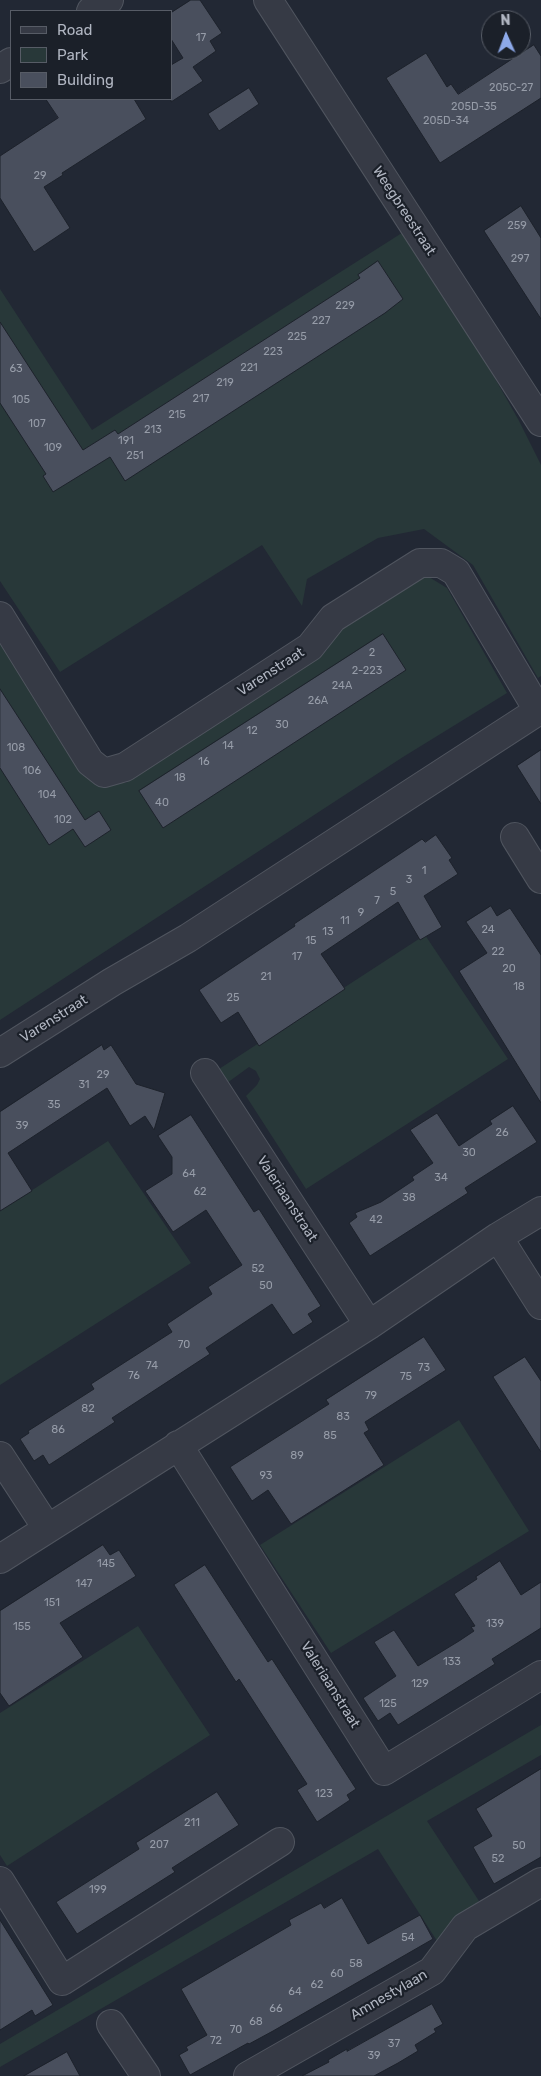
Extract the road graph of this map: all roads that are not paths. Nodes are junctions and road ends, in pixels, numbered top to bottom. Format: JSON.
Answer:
{"nodes":[{"id":1,"x":109,"y":0,"type":"edge"},
{"id":2,"x":268,"y":0,"type":"edge"},
{"id":3,"x":94,"y":10,"type":"edge"},
{"id":4,"x":541,"y":422,"type":"edge"},
{"id":5,"x":0,"y":616,"type":"edge"},
{"id":6,"x":539,"y":710,"type":"edge"},
{"id":7,"x":514,"y":837,"type":"dead end"},
{"id":8,"x":541,"y":879,"type":"edge"},
{"id":9,"x":0,"y":1053,"type":"edge"},
{"id":10,"x":205,"y":1073,"type":"dead end"},
{"id":11,"x":541,"y":1211,"type":"edge"},
{"id":12,"x":498,"y":1237,"type":"junction"},
{"id":13,"x":541,"y":1305,"type":"edge"},
{"id":14,"x":369,"y":1324,"type":"junction"},
{"id":15,"x":178,"y":1445,"type":"junction"},
{"id":16,"x":0,"y":1456,"type":"edge"},
{"id":17,"x":47,"y":1528,"type":"junction"},
{"id":18,"x":0,"y":1558,"type":"edge"},
{"id":19,"x":541,"y":1675,"type":"edge"},
{"id":20,"x":280,"y":1842,"type":"dead end"},
{"id":21,"x":0,"y":1881,"type":"edge"},
{"id":22,"x":541,"y":1882,"type":"edge"},
{"id":23,"x":111,"y":2024,"type":"dead end"},
{"id":24,"x":146,"y":2076,"type":"edge"},
{"id":25,"x":248,"y":2076,"type":"edge"}],
"edges":[{"from":1,"to":3,"type":"street"},
{"from":2,"to":4,"type":"street","name":"Weegbreestraat"},
{"from":5,"to":6,"type":"street","name":"Varenstraat"},
{"from":6,"to":9,"type":"street","name":"Varenstraat"},
{"from":7,"to":8,"type":"street"},
{"from":10,"to":14,"type":"street","name":"Valeriaanstraat"},
{"from":11,"to":12,"type":"street"},
{"from":12,"to":13,"type":"street"},
{"from":12,"to":14,"type":"street"},
{"from":14,"to":15,"type":"street"},
{"from":15,"to":17,"type":"street"},
{"from":15,"to":19,"type":"street","name":"Valeriaanstraat"},
{"from":16,"to":17,"type":"street"},
{"from":17,"to":18,"type":"street"},
{"from":20,"to":21,"type":"street"},
{"from":22,"to":25,"type":"street","name":"Amnestylaan"},
{"from":23,"to":24,"type":"street"}]}
